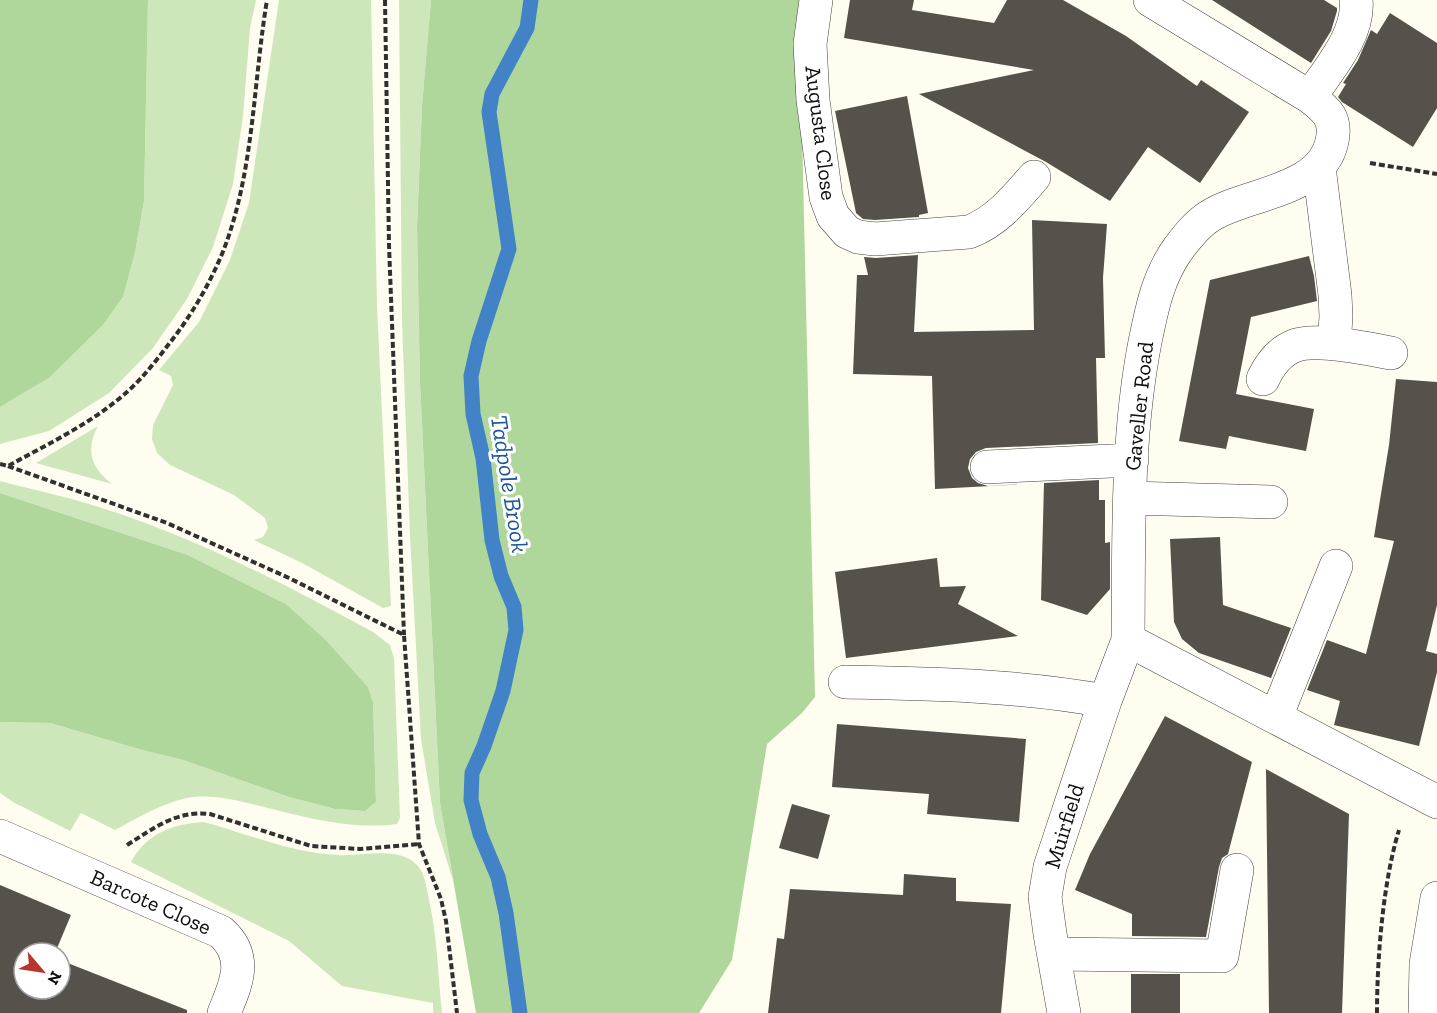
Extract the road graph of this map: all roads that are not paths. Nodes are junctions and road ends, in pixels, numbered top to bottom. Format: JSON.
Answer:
{"nodes":[{"id":1,"x":816,"y":0,"type":"edge"},
{"id":2,"x":1150,"y":0,"type":"edge"},
{"id":3,"x":1356,"y":0,"type":"edge"},
{"id":4,"x":1310,"y":97,"type":"junction"},
{"id":5,"x":1323,"y":161,"type":"junction"},
{"id":6,"x":1034,"y":177,"type":"dead end"},
{"id":7,"x":1334,"y":344,"type":"junction"},
{"id":8,"x":1391,"y":353,"type":"dead end"},
{"id":9,"x":1263,"y":379,"type":"dead end"},
{"id":10,"x":1132,"y":460,"type":"junction"},
{"id":11,"x":987,"y":467,"type":"dead end"},
{"id":12,"x":1130,"y":498,"type":"junction"},
{"id":13,"x":1271,"y":502,"type":"dead end"},
{"id":14,"x":1336,"y":566,"type":"dead end"},
{"id":15,"x":1128,"y":640,"type":"junction"},
{"id":16,"x":845,"y":682,"type":"dead end"},
{"id":17,"x":1105,"y":702,"type":"junction"},
{"id":18,"x":1276,"y":717,"type":"junction"},
{"id":19,"x":1427,"y":796,"type":"edge"},
{"id":20,"x":0,"y":836,"type":"edge"},
{"id":21,"x":1237,"y":870,"type":"dead end"},
{"id":22,"x":1437,"y":898,"type":"edge"},
{"id":23,"x":1054,"y":954,"type":"junction"},
{"id":24,"x":226,"y":1007,"type":"edge"},
{"id":25,"x":1064,"y":1013,"type":"edge"},
{"id":26,"x":1425,"y":1013,"type":"edge"}],
"edges":[{"from":1,"to":6,"type":"street","name":"Augusta Close"},
{"from":2,"to":4,"type":"street"},
{"from":3,"to":4,"type":"street"},
{"from":4,"to":5,"type":"street"},
{"from":5,"to":7,"type":"street"},
{"from":5,"to":10,"type":"street","name":"Gaveller Road"},
{"from":7,"to":8,"type":"street"},
{"from":7,"to":9,"type":"street"},
{"from":10,"to":11,"type":"street"},
{"from":10,"to":12,"type":"street","name":"Gaveller Road"},
{"from":12,"to":13,"type":"street"},
{"from":12,"to":15,"type":"street","name":"Gaveller Road"},
{"from":14,"to":18,"type":"street"},
{"from":15,"to":17,"type":"street","name":"Muirfield"},
{"from":15,"to":18,"type":"street"},
{"from":16,"to":17,"type":"street"},
{"from":17,"to":23,"type":"street","name":"Muirfield"},
{"from":18,"to":19,"type":"street"},
{"from":20,"to":24,"type":"street","name":"Barcote Close"},
{"from":21,"to":23,"type":"street"},
{"from":22,"to":26,"type":"street"},
{"from":23,"to":25,"type":"street","name":"Muirfield"}]}
